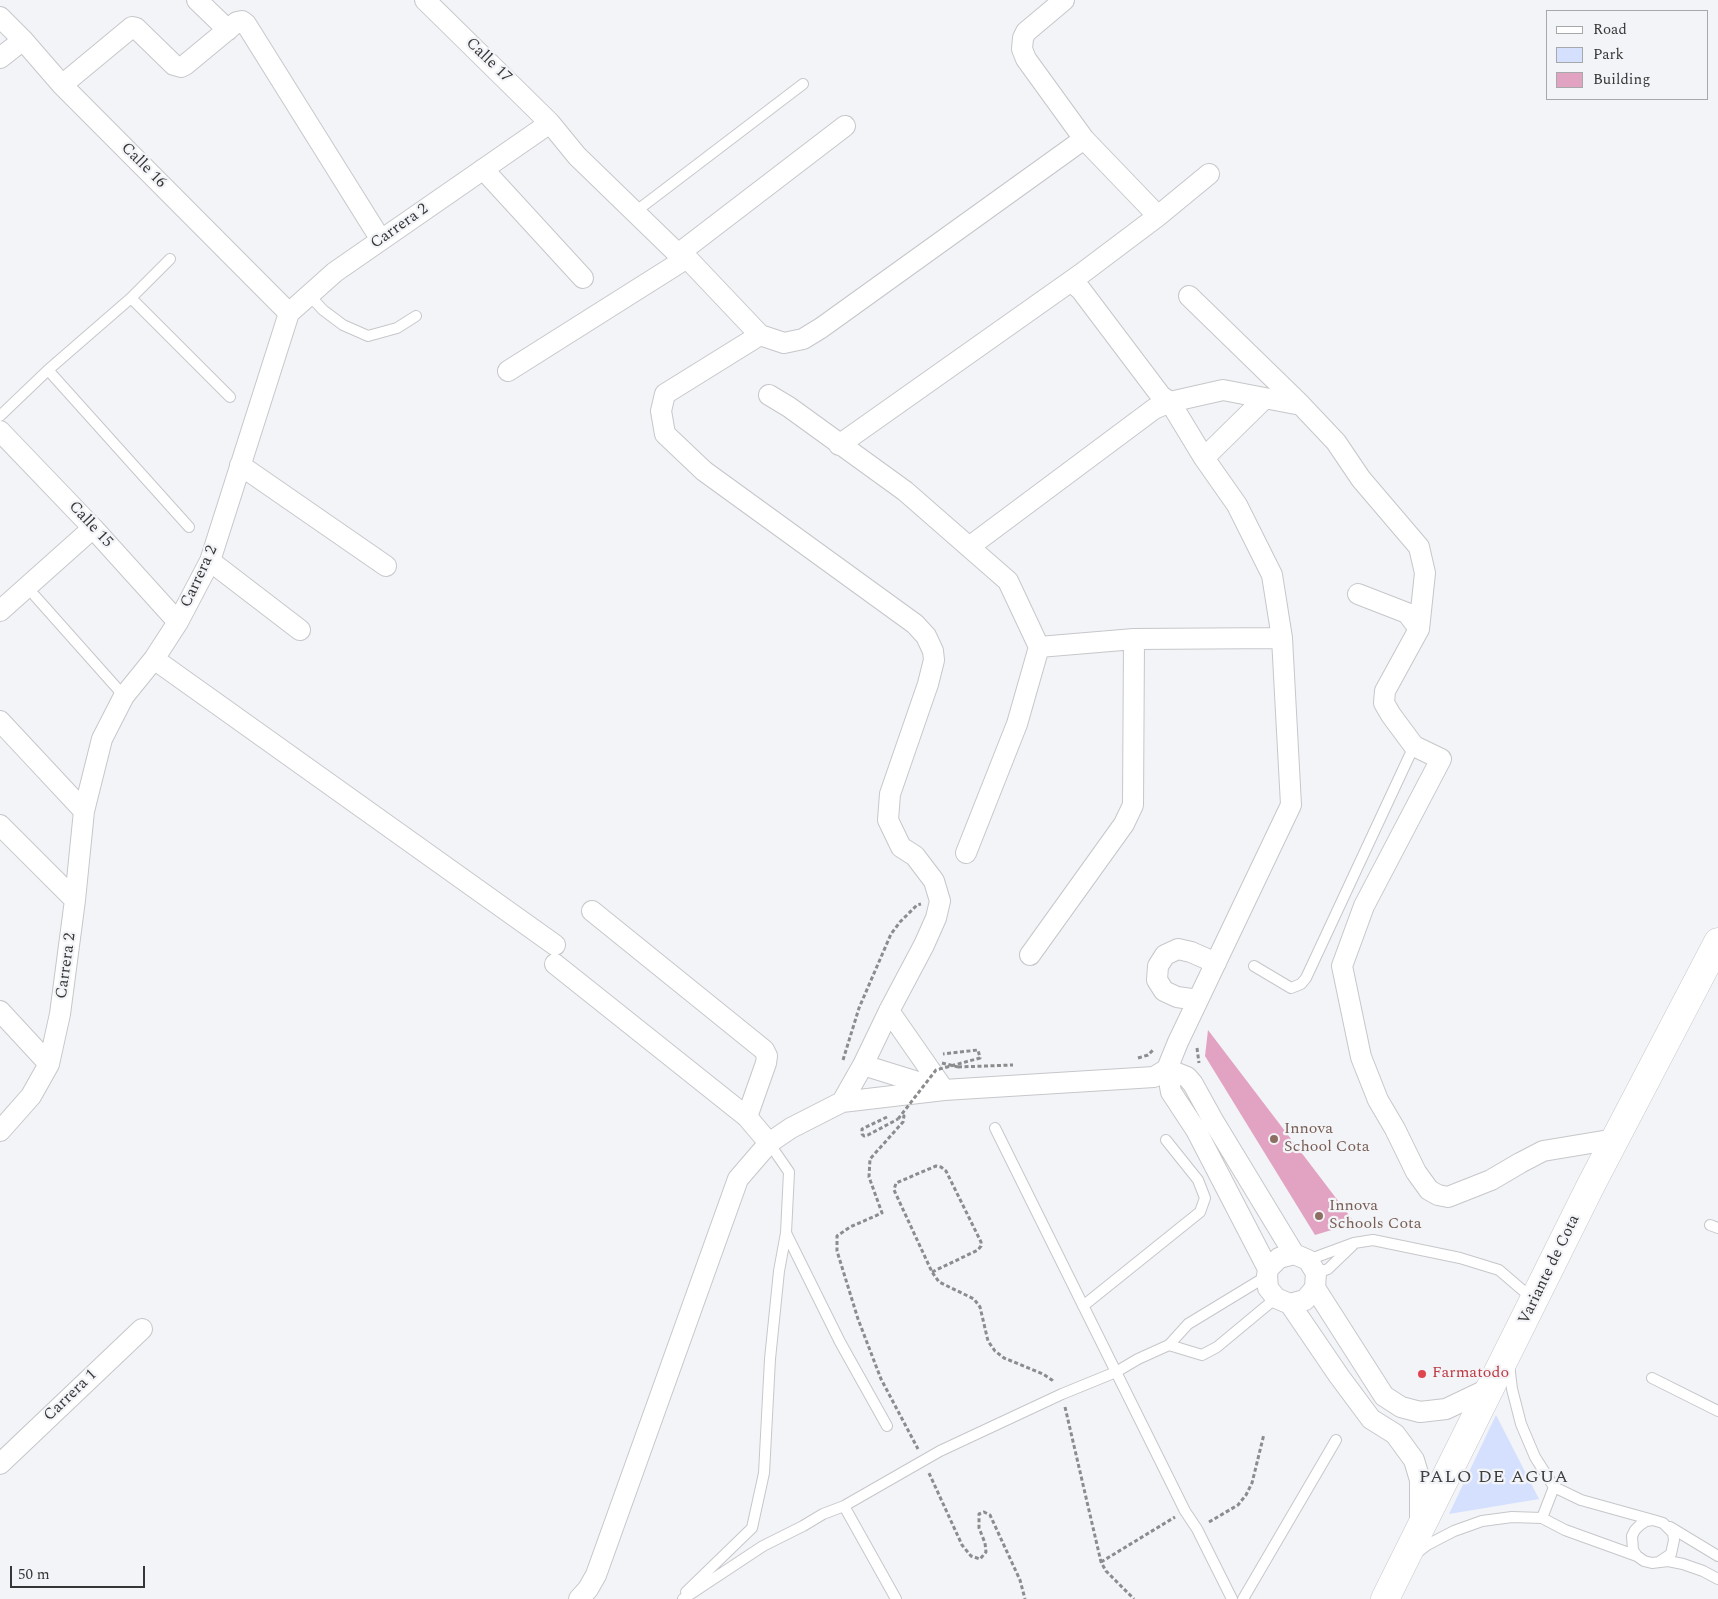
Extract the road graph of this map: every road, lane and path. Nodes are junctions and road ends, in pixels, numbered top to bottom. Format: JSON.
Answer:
{"nodes":[{"id":1,"x":197,"y":0,"type":"edge"},
{"id":2,"x":425,"y":0,"type":"edge"},
{"id":3,"x":1064,"y":0,"type":"edge"},
{"id":4,"x":0,"y":17,"type":"edge"},
{"id":5,"x":228,"y":30,"type":"junction"},
{"id":6,"x":23,"y":40,"type":"junction"},
{"id":7,"x":0,"y":58,"type":"edge"},
{"id":8,"x":803,"y":84,"type":"dead end"},
{"id":9,"x":62,"y":85,"type":"junction"},
{"id":10,"x":550,"y":123,"type":"junction"},
{"id":11,"x":845,"y":126,"type":"dead end"},
{"id":12,"x":1084,"y":139,"type":"junction"},
{"id":13,"x":484,"y":169,"type":"junction"},
{"id":14,"x":1209,"y":174,"type":"dead end"},
{"id":15,"x":635,"y":212,"type":"junction"},
{"id":16,"x":1158,"y":216,"type":"junction"},
{"id":17,"x":381,"y":240,"type":"junction"},
{"id":18,"x":683,"y":256,"type":"junction"},
{"id":19,"x":170,"y":259,"type":"dead end"},
{"id":20,"x":583,"y":278,"type":"dead end"},
{"id":21,"x":1071,"y":281,"type":"junction"},
{"id":22,"x":310,"y":296,"type":"junction"},
{"id":23,"x":1189,"y":296,"type":"dead end"},
{"id":24,"x":131,"y":298,"type":"junction"},
{"id":25,"x":289,"y":313,"type":"junction"},
{"id":26,"x":416,"y":316,"type":"dead end"},
{"id":27,"x":760,"y":335,"type":"junction"},
{"id":28,"x":48,"y":370,"type":"junction"},
{"id":29,"x":508,"y":371,"type":"dead end"},
{"id":30,"x":769,"y":395,"type":"dead end"},
{"id":31,"x":230,"y":397,"type":"dead end"},
{"id":32,"x":1264,"y":399,"type":"junction"},
{"id":33,"x":1170,"y":402,"type":"junction"},
{"id":34,"x":1301,"y":405,"type":"junction"},
{"id":35,"x":0,"y":416,"type":"edge"},
{"id":36,"x":0,"y":430,"type":"edge"},
{"id":37,"x":840,"y":445,"type":"junction"},
{"id":38,"x":1204,"y":458,"type":"junction"},
{"id":39,"x":240,"y":464,"type":"junction"},
{"id":40,"x":189,"y":527,"type":"dead end"},
{"id":41,"x":93,"y":528,"type":"junction"},
{"id":42,"x":969,"y":547,"type":"junction"},
{"id":43,"x":210,"y":562,"type":"junction"},
{"id":44,"x":386,"y":566,"type":"dead end"},
{"id":45,"x":1358,"y":594,"type":"dead end"},
{"id":46,"x":34,"y":596,"type":"dead end"},
{"id":47,"x":0,"y":611,"type":"edge"},
{"id":48,"x":178,"y":622,"type":"junction"},
{"id":49,"x":300,"y":630,"type":"dead end"},
{"id":50,"x":1419,"y":630,"type":"junction"},
{"id":51,"x":1282,"y":638,"type":"junction"},
{"id":52,"x":1134,"y":639,"type":"junction"},
{"id":53,"x":1039,"y":647,"type":"junction"},
{"id":54,"x":154,"y":659,"type":"junction"},
{"id":55,"x":124,"y":696,"type":"junction"},
{"id":56,"x":0,"y":721,"type":"edge"},
{"id":57,"x":1414,"y":746,"type":"junction"},
{"id":58,"x":84,"y":811,"type":"junction"},
{"id":59,"x":0,"y":824,"type":"edge"},
{"id":60,"x":966,"y":853,"type":"dead end"},
{"id":61,"x":75,"y":900,"type":"junction"},
{"id":62,"x":940,"y":901,"type":"junction"},
{"id":63,"x":592,"y":911,"type":"dead end"},
{"id":64,"x":1718,"y":942,"type":"edge"},
{"id":65,"x":1030,"y":956,"type":"dead end"},
{"id":66,"x":1216,"y":963,"type":"junction"},
{"id":67,"x":1254,"y":966,"type":"dead end"},
{"id":68,"x":1198,"y":1000,"type":"junction"},
{"id":69,"x":0,"y":1011,"type":"edge"},
{"id":70,"x":889,"y":1011,"type":"junction"},
{"id":71,"x":1169,"y":1042,"type":"junction"},
{"id":72,"x":943,"y":1054,"type":"dead end"},
{"id":73,"x":1135,"y":1059,"type":"dead end"},
{"id":74,"x":942,"y":1063,"type":"dead end"},
{"id":75,"x":49,"y":1064,"type":"junction"},
{"id":76,"x":863,"y":1065,"type":"junction"},
{"id":77,"x":934,"y":1065,"type":"dead end"},
{"id":78,"x":1018,"y":1065,"type":"dead end"},
{"id":79,"x":841,"y":1066,"type":"dead end"},
{"id":80,"x":1167,"y":1069,"type":"junction"},
{"id":81,"x":1202,"y":1070,"type":"dead end"},
{"id":82,"x":946,"y":1081,"type":"junction"},
{"id":83,"x":842,"y":1102,"type":"junction"},
{"id":84,"x":747,"y":1117,"type":"junction"},
{"id":85,"x":995,"y":1128,"type":"dead end"},
{"id":86,"x":0,"y":1131,"type":"edge"},
{"id":87,"x":1615,"y":1139,"type":"junction"},
{"id":88,"x":1166,"y":1140,"type":"dead end"},
{"id":89,"x":769,"y":1143,"type":"junction"},
{"id":90,"x":786,"y":1233,"type":"junction"},
{"id":91,"x":1354,"y":1243,"type":"junction"},
{"id":92,"x":1308,"y":1269,"type":"junction"},
{"id":93,"x":932,"y":1272,"type":"junction"},
{"id":94,"x":1268,"y":1273,"type":"junction"},
{"id":95,"x":1534,"y":1300,"type":"junction"},
{"id":96,"x":1283,"y":1301,"type":"junction"},
{"id":97,"x":1083,"y":1306,"type":"junction"},
{"id":98,"x":142,"y":1329,"type":"dead end"},
{"id":99,"x":1169,"y":1345,"type":"junction"},
{"id":100,"x":1508,"y":1353,"type":"junction"},
{"id":101,"x":1116,"y":1372,"type":"junction"},
{"id":102,"x":1652,"y":1378,"type":"dead end"},
{"id":103,"x":1490,"y":1388,"type":"junction"},
{"id":104,"x":1062,"y":1394,"type":"junction"},
{"id":105,"x":1718,"y":1411,"type":"edge"},
{"id":106,"x":887,"y":1426,"type":"dead end"},
{"id":107,"x":1264,"y":1434,"type":"dead end"},
{"id":108,"x":1336,"y":1440,"type":"dead end"},
{"id":109,"x":924,"y":1461,"type":"junction"},
{"id":110,"x":0,"y":1464,"type":"edge"},
{"id":111,"x":1554,"y":1487,"type":"junction"},
{"id":112,"x":844,"y":1506,"type":"junction"},
{"id":113,"x":1185,"y":1511,"type":"junction"},
{"id":114,"x":1542,"y":1518,"type":"junction"},
{"id":115,"x":1658,"y":1521,"type":"junction"},
{"id":116,"x":1197,"y":1529,"type":"junction"},
{"id":117,"x":1420,"y":1529,"type":"junction"},
{"id":118,"x":1637,"y":1556,"type":"junction"},
{"id":119,"x":1718,"y":1556,"type":"edge"},
{"id":120,"x":1101,"y":1562,"type":"junction"},
{"id":121,"x":1659,"y":1562,"type":"junction"},
{"id":122,"x":1404,"y":1563,"type":"junction"},
{"id":123,"x":1718,"y":1579,"type":"edge"},
{"id":124,"x":579,"y":1599,"type":"edge"},
{"id":125,"x":678,"y":1599,"type":"edge"},
{"id":126,"x":683,"y":1599,"type":"edge"},
{"id":127,"x":896,"y":1599,"type":"edge"},
{"id":128,"x":1025,"y":1599,"type":"edge"},
{"id":129,"x":1134,"y":1599,"type":"edge"},
{"id":130,"x":1232,"y":1599,"type":"edge"},
{"id":131,"x":1243,"y":1599,"type":"edge"},
{"id":132,"x":1385,"y":1599,"type":"edge"}],
"edges":[{"from":1,"to":5,"type":"street"},
{"from":2,"to":10,"type":"street","name":"Calle 17"},
{"from":3,"to":12,"type":"street"},
{"from":4,"to":6,"type":"street","name":"Calle 16"},
{"from":5,"to":9,"type":"street"},
{"from":5,"to":17,"type":"street"},
{"from":6,"to":7,"type":"street"},
{"from":6,"to":9,"type":"street","name":"Calle 16"},
{"from":8,"to":15,"type":"lane"},
{"from":9,"to":25,"type":"street","name":"Calle 16"},
{"from":10,"to":13,"type":"street","name":"Carrera 2"},
{"from":10,"to":15,"type":"street","name":"Calle 17"},
{"from":11,"to":18,"type":"street"},
{"from":12,"to":16,"type":"street"},
{"from":12,"to":27,"type":"street"},
{"from":13,"to":17,"type":"street","name":"Carrera 2"},
{"from":13,"to":20,"type":"street"},
{"from":14,"to":16,"type":"street"},
{"from":15,"to":18,"type":"street","name":"Calle 17"},
{"from":16,"to":21,"type":"street"},
{"from":17,"to":22,"type":"street","name":"Carrera 2"},
{"from":18,"to":27,"type":"street","name":"Calle 17"},
{"from":18,"to":29,"type":"street"},
{"from":19,"to":24,"type":"lane"},
{"from":21,"to":33,"type":"street"},
{"from":21,"to":37,"type":"street"},
{"from":22,"to":25,"type":"street","name":"Carrera 2"},
{"from":22,"to":26,"type":"lane"},
{"from":23,"to":34,"type":"street"},
{"from":24,"to":28,"type":"lane"},
{"from":24,"to":31,"type":"lane"},
{"from":25,"to":39,"type":"street","name":"Carrera 2"},
{"from":27,"to":62,"type":"street"},
{"from":28,"to":35,"type":"lane"},
{"from":28,"to":40,"type":"lane"},
{"from":30,"to":37,"type":"street"},
{"from":32,"to":33,"type":"street"},
{"from":32,"to":34,"type":"street"},
{"from":32,"to":38,"type":"street"},
{"from":33,"to":38,"type":"street"},
{"from":33,"to":42,"type":"street"},
{"from":34,"to":50,"type":"street"},
{"from":36,"to":41,"type":"street","name":"Calle 15"},
{"from":37,"to":42,"type":"street"},
{"from":38,"to":51,"type":"street"},
{"from":39,"to":43,"type":"street","name":"Carrera 2"},
{"from":39,"to":44,"type":"street"},
{"from":41,"to":47,"type":"street"},
{"from":41,"to":48,"type":"street","name":"Calle 15"},
{"from":42,"to":53,"type":"street"},
{"from":43,"to":48,"type":"street","name":"Carrera 2"},
{"from":43,"to":49,"type":"street"},
{"from":45,"to":50,"type":"street"},
{"from":46,"to":55,"type":"lane"},
{"from":48,"to":54,"type":"street","name":"Carrera 2"},
{"from":50,"to":57,"type":"street"},
{"from":51,"to":52,"type":"street"},
{"from":51,"to":66,"type":"street"},
{"from":52,"to":53,"type":"street"},
{"from":52,"to":65,"type":"street"},
{"from":53,"to":60,"type":"street"},
{"from":54,"to":55,"type":"street","name":"Carrera 2"},
{"from":54,"to":84,"type":"street"},
{"from":55,"to":58,"type":"street","name":"Carrera 2"},
{"from":56,"to":58,"type":"street"},
{"from":57,"to":67,"type":"lane"},
{"from":57,"to":87,"type":"street"},
{"from":58,"to":61,"type":"street","name":"Carrera 2"},
{"from":59,"to":61,"type":"street"},
{"from":61,"to":75,"type":"street","name":"Carrera 2"},
{"from":62,"to":70,"type":"street"},
{"from":62,"to":79,"type":"path"},
{"from":63,"to":84,"type":"street"},
{"from":64,"to":87,"type":"main road","name":"Variante de Cota"},
{"from":66,"to":68,"type":"street"},
{"from":66,"to":68,"type":"street"},
{"from":68,"to":71,"type":"street"},
{"from":69,"to":75,"type":"street"},
{"from":70,"to":76,"type":"street"},
{"from":70,"to":82,"type":"street"},
{"from":71,"to":73,"type":"path"},
{"from":71,"to":80,"type":"street"},
{"from":71,"to":81,"type":"path"},
{"from":72,"to":109,"type":"path","bridge":true},
{"from":74,"to":78,"type":"path","bridge":true},
{"from":75,"to":86,"type":"street","name":"Carrera 2"},
{"from":76,"to":82,"type":"street"},
{"from":76,"to":83,"type":"street"},
{"from":77,"to":82,"type":"path"},
{"from":80,"to":82,"type":"street"},
{"from":80,"to":92,"type":"street"},
{"from":80,"to":94,"type":"street"},
{"from":82,"to":83,"type":"street"},
{"from":83,"to":89,"type":"street"},
{"from":84,"to":89,"type":"street"},
{"from":85,"to":97,"type":"lane"},
{"from":87,"to":95,"type":"main road","name":"Variante de Cota"},
{"from":88,"to":97,"type":"lane"},
{"from":89,"to":90,"type":"lane"},
{"from":89,"to":124,"type":"street"},
{"from":90,"to":106,"type":"lane"},
{"from":90,"to":125,"type":"lane"},
{"from":91,"to":92,"type":"lane"},
{"from":91,"to":92,"type":"lane"},
{"from":91,"to":95,"type":"lane"},
{"from":92,"to":94,"type":"street"},
{"from":92,"to":96,"type":"street"},
{"from":92,"to":103,"type":"street"},
{"from":93,"to":93,"type":"path"},
{"from":93,"to":104,"type":"path"},
{"from":94,"to":96,"type":"street"},
{"from":94,"to":99,"type":"lane"},
{"from":95,"to":100,"type":"main road","name":"Variante de Cota"},
{"from":96,"to":99,"type":"lane"},
{"from":96,"to":117,"type":"street"},
{"from":97,"to":101,"type":"lane"},
{"from":98,"to":110,"type":"street","name":"Carrera 1"},
{"from":99,"to":101,"type":"lane"},
{"from":100,"to":103,"type":"main road","name":"Variante de Cota"},
{"from":100,"to":111,"type":"lane"},
{"from":101,"to":104,"type":"lane"},
{"from":101,"to":113,"type":"lane"},
{"from":102,"to":105,"type":"lane"},
{"from":103,"to":117,"type":"main road","name":"Variante de Cota"},
{"from":104,"to":109,"type":"lane"},
{"from":104,"to":120,"type":"path"},
{"from":107,"to":116,"type":"path"},
{"from":108,"to":131,"type":"lane"},
{"from":109,"to":112,"type":"lane"},
{"from":109,"to":128,"type":"path"},
{"from":111,"to":114,"type":"lane"},
{"from":111,"to":115,"type":"lane"},
{"from":112,"to":126,"type":"lane"},
{"from":112,"to":127,"type":"lane"},
{"from":113,"to":116,"type":"lane"},
{"from":113,"to":120,"type":"path"},
{"from":114,"to":118,"type":"lane"},
{"from":114,"to":122,"type":"lane"},
{"from":115,"to":118,"type":"lane"},
{"from":115,"to":119,"type":"lane"},
{"from":115,"to":121,"type":"lane"},
{"from":116,"to":130,"type":"lane"},
{"from":117,"to":122,"type":"main road","name":"Variante de Cota"},
{"from":118,"to":121,"type":"lane"},
{"from":120,"to":129,"type":"path"},
{"from":121,"to":123,"type":"lane"},
{"from":122,"to":132,"type":"main road","name":"Variante de Cota"}]}
